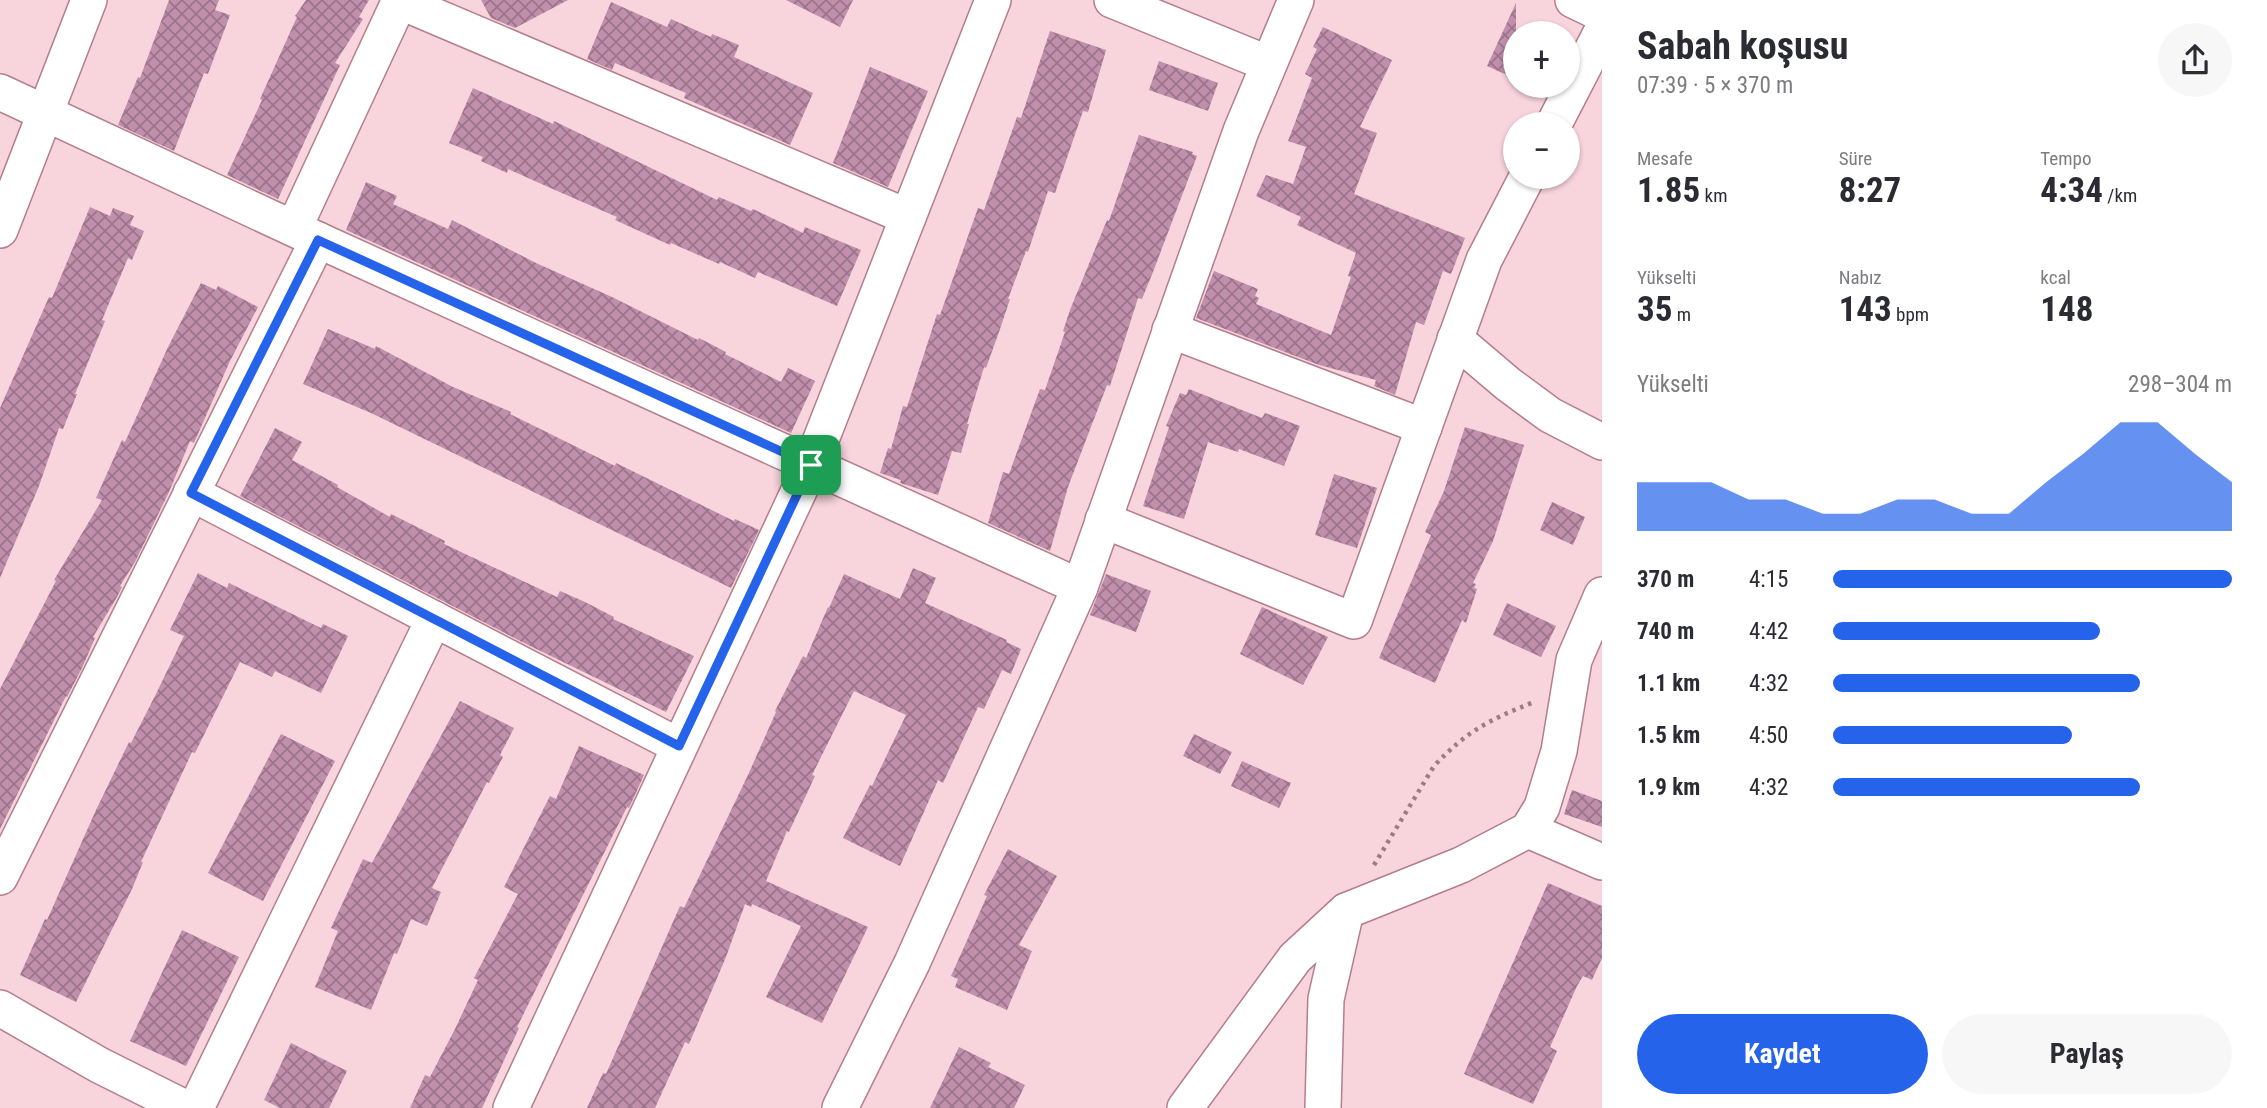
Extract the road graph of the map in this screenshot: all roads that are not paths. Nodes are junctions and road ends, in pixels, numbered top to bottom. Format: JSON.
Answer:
{"nodes":[{"id":1,"x":89,"y":0,"type":"edge"},
{"id":2,"x":993,"y":0,"type":"edge"},
{"id":3,"x":1112,"y":0,"type":"edge"},
{"id":4,"x":1296,"y":0,"type":"edge"},
{"id":5,"x":1573,"y":0,"type":"edge"},
{"id":6,"x":399,"y":1,"type":"edge"},
{"id":7,"x":1602,"y":14,"type":"edge"},
{"id":8,"x":1602,"y":31,"type":"edge"},
{"id":9,"x":1269,"y":64,"type":"junction"},
{"id":10,"x":0,"y":92,"type":"edge"},
{"id":11,"x":1560,"y":112,"type":"edge"},
{"id":12,"x":45,"y":114,"type":"junction"},
{"id":13,"x":1521,"y":189,"type":"edge"},
{"id":14,"x":908,"y":217,"type":"junction"},
{"id":15,"x":0,"y":230,"type":"edge"},
{"id":16,"x":306,"y":234,"type":"junction"},
{"id":17,"x":1170,"y":330,"type":"junction"},
{"id":18,"x":1455,"y":339,"type":"junction"},
{"id":19,"x":1424,"y":427,"type":"junction"},
{"id":20,"x":1602,"y":442,"type":"edge"},
{"id":21,"x":811,"y":465,"type":"junction"},
{"id":22,"x":191,"y":493,"type":"junction"},
{"id":23,"x":1103,"y":520,"type":"junction"},
{"id":24,"x":1080,"y":587,"type":"junction"},
{"id":25,"x":1602,"y":594,"type":"edge"},
{"id":26,"x":433,"y":619,"type":"junction"},
{"id":27,"x":679,"y":746,"type":"junction"},
{"id":28,"x":1528,"y":830,"type":"junction"},
{"id":29,"x":1602,"y":862,"type":"edge"},
{"id":30,"x":0,"y":877,"type":"edge"},
{"id":31,"x":1346,"y":911,"type":"junction"},
{"id":32,"x":0,"y":1008,"type":"edge"},
{"id":33,"x":185,"y":1108,"type":"edge"},
{"id":34,"x":196,"y":1108,"type":"edge"},
{"id":35,"x":511,"y":1108,"type":"edge"},
{"id":36,"x":839,"y":1108,"type":"edge"},
{"id":37,"x":1185,"y":1108,"type":"edge"},
{"id":38,"x":1323,"y":1108,"type":"edge"}],
"edges":[{"from":1,"to":12,"type":"street"},
{"from":2,"to":14,"type":"street"},
{"from":3,"to":9,"type":"street"},
{"from":4,"to":9,"type":"street"},
{"from":5,"to":7,"type":"street"},
{"from":6,"to":14,"type":"street"},
{"from":6,"to":16,"type":"street"},
{"from":8,"to":11,"type":"street"},
{"from":9,"to":17,"type":"street"},
{"from":10,"to":12,"type":"street"},
{"from":12,"to":15,"type":"street"},
{"from":12,"to":16,"type":"street"},
{"from":13,"to":18,"type":"street"},
{"from":14,"to":21,"type":"street"},
{"from":16,"to":21,"type":"street"},
{"from":16,"to":22,"type":"street"},
{"from":17,"to":19,"type":"street"},
{"from":17,"to":23,"type":"street"},
{"from":18,"to":19,"type":"street"},
{"from":18,"to":20,"type":"street"},
{"from":19,"to":23,"type":"street"},
{"from":21,"to":24,"type":"street"},
{"from":21,"to":27,"type":"street"},
{"from":22,"to":26,"type":"street"},
{"from":22,"to":30,"type":"street"},
{"from":23,"to":24,"type":"street"},
{"from":24,"to":36,"type":"street"},
{"from":25,"to":28,"type":"street"},
{"from":26,"to":27,"type":"street"},
{"from":26,"to":34,"type":"street"},
{"from":27,"to":35,"type":"street"},
{"from":28,"to":29,"type":"street"},
{"from":28,"to":31,"type":"street"},
{"from":31,"to":37,"type":"street"},
{"from":31,"to":38,"type":"street"},
{"from":32,"to":33,"type":"street"}]}
